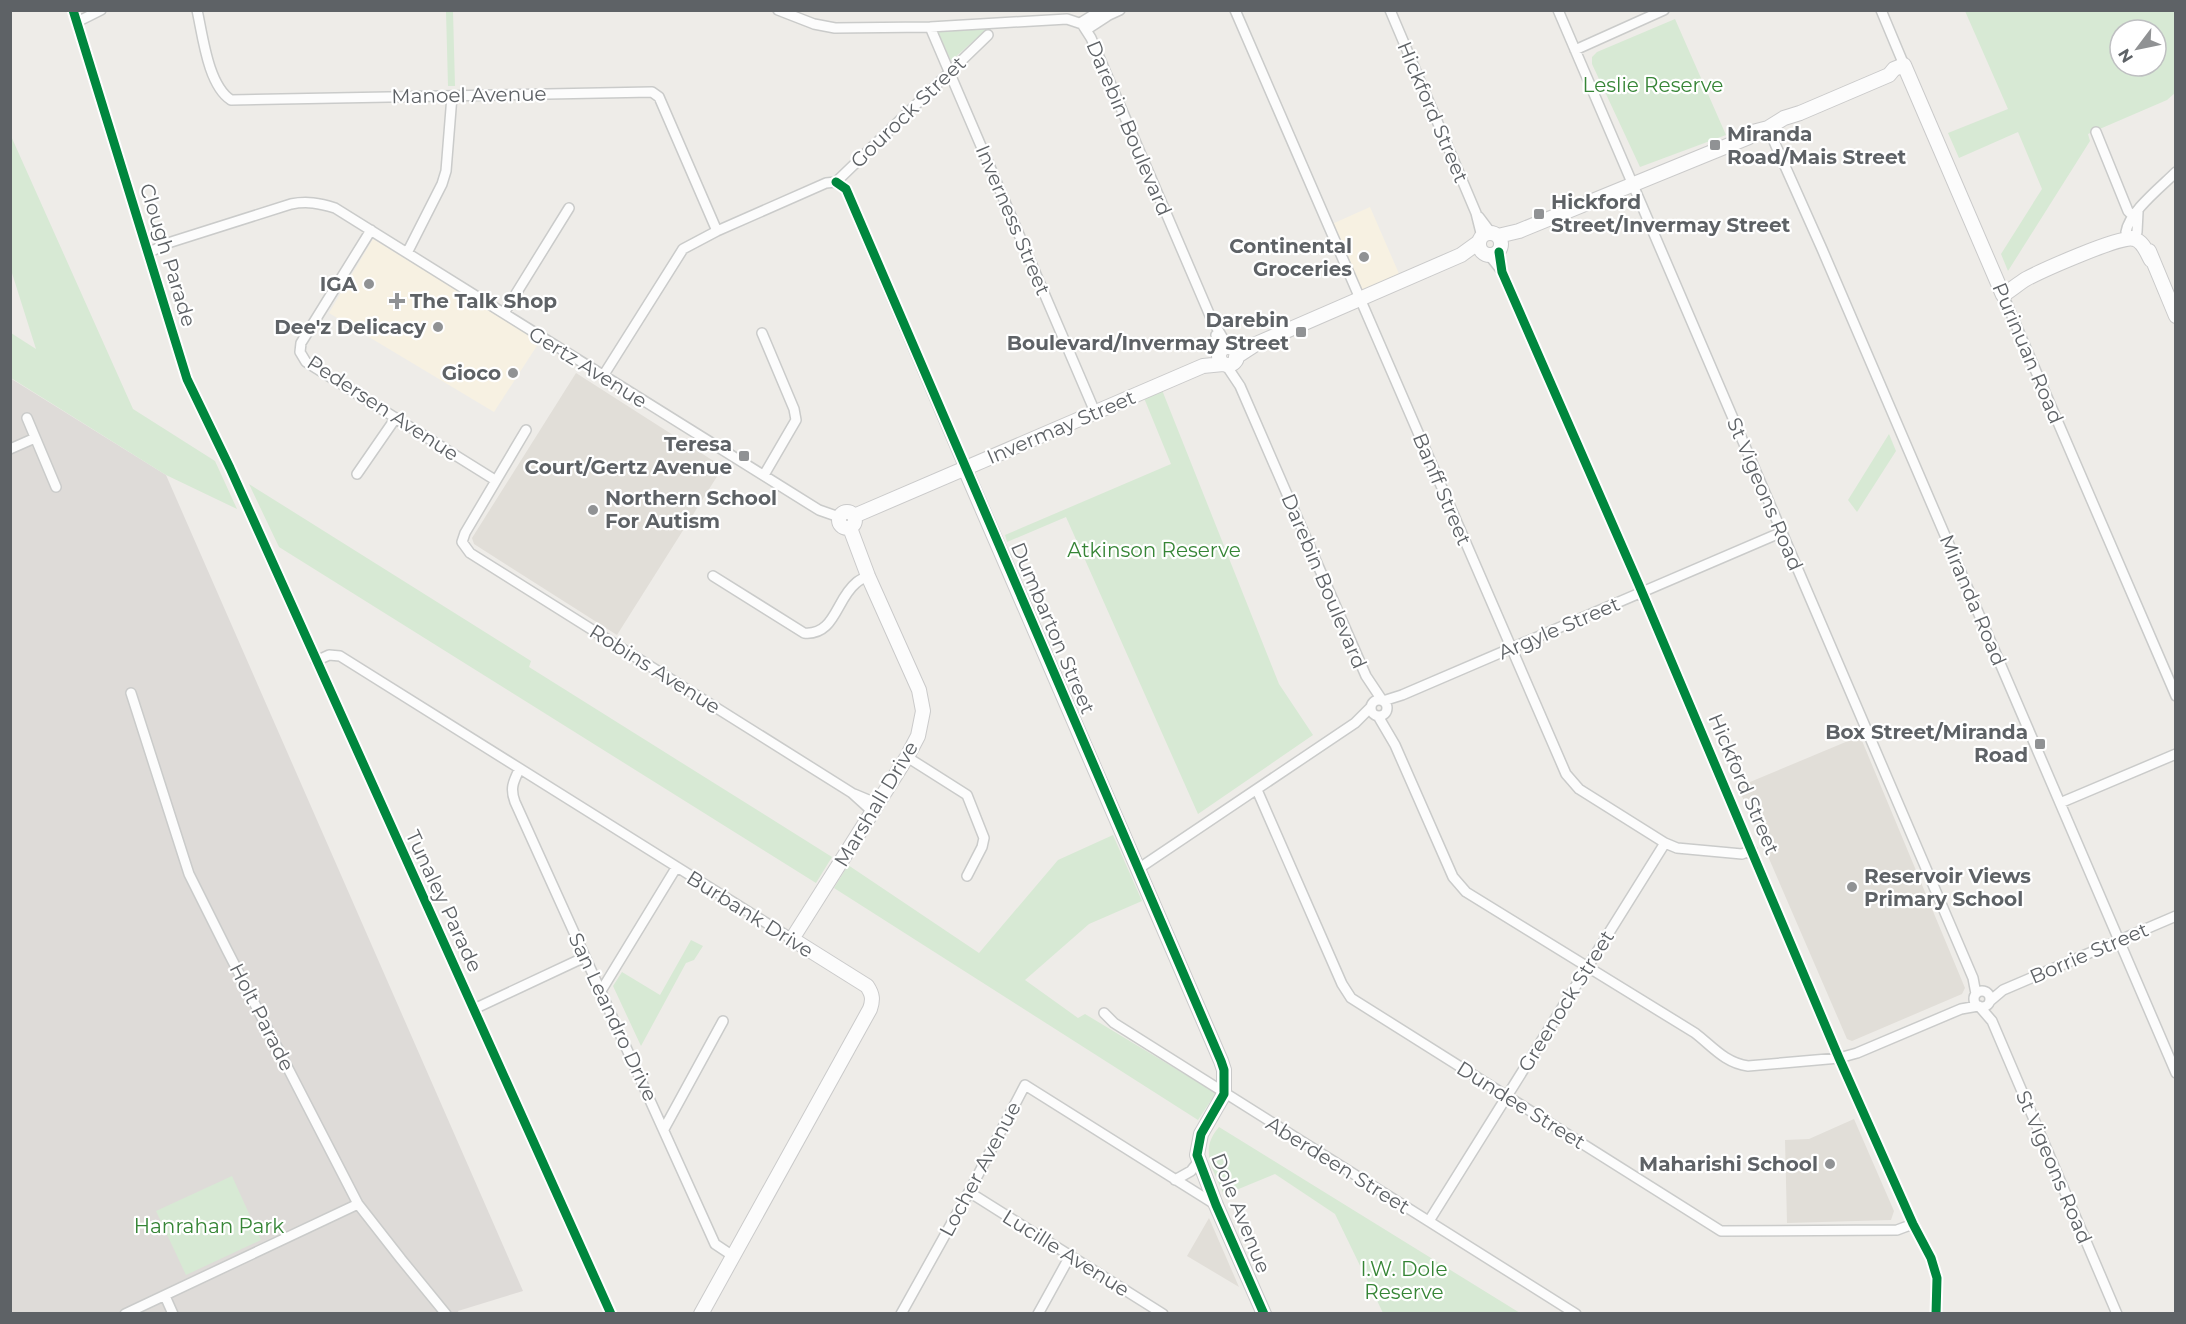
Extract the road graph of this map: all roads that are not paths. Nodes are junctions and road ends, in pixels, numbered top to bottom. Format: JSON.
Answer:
{"nodes":[{"id":1,"x":197,"y":10,"type":"edge"},
{"id":2,"x":778,"y":10,"type":"edge"},
{"id":3,"x":1120,"y":10,"type":"edge"},
{"id":4,"x":1235,"y":10,"type":"edge"},
{"id":5,"x":1390,"y":10,"type":"edge"},
{"id":6,"x":1558,"y":10,"type":"edge"},
{"id":7,"x":1664,"y":10,"type":"edge"},
{"id":8,"x":1881,"y":10,"type":"edge"},
{"id":9,"x":98,"y":12,"type":"edge"},
{"id":10,"x":75,"y":16,"type":"edge"},
{"id":11,"x":1083,"y":26,"type":"junction"},
{"id":12,"x":930,"y":27,"type":"junction"},
{"id":13,"x":988,"y":36,"type":"dead end"},
{"id":14,"x":1575,"y":50,"type":"junction"},
{"id":15,"x":1905,"y":68,"type":"junction"},
{"id":16,"x":949,"y":72,"type":"junction"},
{"id":17,"x":452,"y":96,"type":"junction"},
{"id":18,"x":1769,"y":131,"type":"junction"},
{"id":19,"x":2096,"y":132,"type":"dead end"},
{"id":20,"x":2175,"y":172,"type":"edge"},
{"id":21,"x":836,"y":182,"type":"junction"},
{"id":22,"x":1632,"y":184,"type":"junction"},
{"id":23,"x":569,"y":208,"type":"dead end"},
{"id":24,"x":2134,"y":223,"type":"junction"},
{"id":25,"x":371,"y":230,"type":"junction"},
{"id":26,"x":717,"y":231,"type":"junction"},
{"id":27,"x":1490,"y":244,"type":"junction"},
{"id":28,"x":147,"y":250,"type":"junction"},
{"id":29,"x":407,"y":253,"type":"junction"},
{"id":30,"x":2001,"y":290,"type":"junction"},
{"id":31,"x":1360,"y":298,"type":"junction"},
{"id":32,"x":504,"y":313,"type":"junction"},
{"id":33,"x":2175,"y":316,"type":"edge"},
{"id":34,"x":762,"y":333,"type":"dead end"},
{"id":35,"x":1228,"y":356,"type":"junction"},
{"id":36,"x":603,"y":376,"type":"junction"},
{"id":37,"x":1095,"y":412,"type":"junction"},
{"id":38,"x":27,"y":418,"type":"dead end"},
{"id":39,"x":395,"y":419,"type":"junction"},
{"id":40,"x":526,"y":430,"type":"dead end"},
{"id":41,"x":35,"y":438,"type":"junction"},
{"id":42,"x":10,"y":449,"type":"edge"},
{"id":43,"x":965,"y":469,"type":"junction"},
{"id":44,"x":357,"y":474,"type":"dead end"},
{"id":45,"x":764,"y":475,"type":"junction"},
{"id":46,"x":495,"y":480,"type":"junction"},
{"id":47,"x":56,"y":487,"type":"dead end"},
{"id":48,"x":246,"y":504,"type":"joint"},
{"id":49,"x":839,"y":517,"type":"joint"},
{"id":50,"x":852,"y":522,"type":"junction"},
{"id":51,"x":1782,"y":532,"type":"junction"},
{"id":52,"x":713,"y":576,"type":"dead end"},
{"id":53,"x":868,"y":576,"type":"junction"},
{"id":54,"x":1642,"y":593,"type":"junction"},
{"id":55,"x":1510,"y":648,"type":"junction"},
{"id":56,"x":316,"y":661,"type":"junction"},
{"id":57,"x":132,"y":693,"type":"dead end"},
{"id":58,"x":2175,"y":696,"type":"edge"},
{"id":59,"x":1379,"y":708,"type":"junction"},
{"id":60,"x":2175,"y":754,"type":"edge"},
{"id":61,"x":907,"y":757,"type":"junction"},
{"id":62,"x":519,"y":770,"type":"junction"},
{"id":63,"x":1257,"y":790,"type":"junction"},
{"id":64,"x":2060,"y":803,"type":"junction"},
{"id":65,"x":875,"y":808,"type":"junction"},
{"id":66,"x":1665,"y":843,"type":"junction"},
{"id":67,"x":1752,"y":850,"type":"junction"},
{"id":68,"x":676,"y":868,"type":"junction"},
{"id":69,"x":1138,"y":869,"type":"junction"},
{"id":70,"x":967,"y":876,"type":"dead end"},
{"id":71,"x":2175,"y":916,"type":"edge"},
{"id":72,"x":792,"y":939,"type":"junction"},
{"id":73,"x":2118,"y":941,"type":"junction"},
{"id":74,"x":585,"y":957,"type":"junction"},
{"id":75,"x":1588,"y":965,"type":"junction"},
{"id":76,"x":601,"y":991,"type":"junction"},
{"id":77,"x":1982,"y":999,"type":"junction"},
{"id":78,"x":474,"y":1009,"type":"junction"},
{"id":79,"x":1104,"y":1013,"type":"dead end"},
{"id":80,"x":723,"y":1021,"type":"dead end"},
{"id":81,"x":1839,"y":1058,"type":"junction"},
{"id":82,"x":2175,"y":1073,"type":"edge"},
{"id":83,"x":1224,"y":1094,"type":"junction"},
{"id":84,"x":1507,"y":1097,"type":"junction"},
{"id":85,"x":664,"y":1129,"type":"junction"},
{"id":86,"x":1198,"y":1162,"type":"junction"},
{"id":87,"x":1175,"y":1180,"type":"junction"},
{"id":88,"x":969,"y":1192,"type":"junction"},
{"id":89,"x":358,"y":1204,"type":"junction"},
{"id":90,"x":1216,"y":1205,"type":"junction"},
{"id":91,"x":1429,"y":1221,"type":"junction"},
{"id":92,"x":1913,"y":1225,"type":"junction"},
{"id":93,"x":733,"y":1256,"type":"junction"},
{"id":94,"x":1070,"y":1256,"type":"junction"},
{"id":95,"x":165,"y":1296,"type":"junction"},
{"id":96,"x":125,"y":1314,"type":"edge"},
{"id":97,"x":173,"y":1314,"type":"edge"},
{"id":98,"x":446,"y":1314,"type":"edge"},
{"id":99,"x":610,"y":1314,"type":"edge"},
{"id":100,"x":701,"y":1314,"type":"edge"},
{"id":101,"x":901,"y":1314,"type":"edge"},
{"id":102,"x":1038,"y":1314,"type":"edge"},
{"id":103,"x":1163,"y":1314,"type":"edge"},
{"id":104,"x":1264,"y":1314,"type":"edge"},
{"id":105,"x":1576,"y":1314,"type":"edge"},
{"id":106,"x":1935,"y":1314,"type":"edge"},
{"id":107,"x":2117,"y":1314,"type":"edge"}],
"edges":[{"from":1,"to":17,"type":"street","name":"Manoel Avenue"},
{"from":2,"to":12,"type":"street","name":"Darebin Boulevard"},
{"from":3,"to":11,"type":"street"},
{"from":4,"to":31,"type":"street","name":"Banff Street"},
{"from":5,"to":27,"type":"street","name":"Hickford Street"},
{"from":6,"to":14,"type":"street","name":"St Vigeons Road"},
{"from":7,"to":14,"type":"street"},
{"from":8,"to":15,"type":"street","name":"Purinuan Road"},
{"from":9,"to":10,"type":"street"},
{"from":10,"to":28,"type":"street","name":"Clough Parade"},
{"from":11,"to":12,"type":"street","name":"Darebin Boulevard"},
{"from":11,"to":35,"type":"street","name":"Darebin Boulevard"},
{"from":12,"to":16,"type":"street","name":"Inverness Street"},
{"from":13,"to":16,"type":"street","name":"Gourock Street"},
{"from":14,"to":22,"type":"street","name":"St Vigeons Road"},
{"from":15,"to":18,"type":"street"},
{"from":15,"to":30,"type":"street","name":"Purinuan Road"},
{"from":16,"to":21,"type":"street","name":"Gourock Street"},
{"from":16,"to":37,"type":"street","name":"Inverness Street"},
{"from":17,"to":26,"type":"street","name":"Manoel Avenue"},
{"from":17,"to":29,"type":"street"},
{"from":18,"to":22,"type":"street","name":"Invermay Street"},
{"from":18,"to":64,"type":"street","name":"Miranda Road"},
{"from":19,"to":24,"type":"street"},
{"from":20,"to":24,"type":"street"},
{"from":21,"to":26,"type":"street","name":"Gourock Street"},
{"from":21,"to":43,"type":"street","name":"Dumbarton Street"},
{"from":22,"to":27,"type":"street","name":"Invermay Street"},
{"from":22,"to":51,"type":"street","name":"St Vigeons Road"},
{"from":23,"to":32,"type":"street"},
{"from":24,"to":30,"type":"street"},
{"from":24,"to":33,"type":"street"},
{"from":25,"to":28,"type":"street","name":"Gertz Avenue"},
{"from":25,"to":29,"type":"street","name":"Gertz Avenue"},
{"from":25,"to":39,"type":"street","name":"Pedersen Avenue"},
{"from":26,"to":36,"type":"street","name":"Gourock Street"},
{"from":27,"to":31,"type":"street","name":"Invermay Street"},
{"from":27,"to":54,"type":"street","name":"Hickford Street"},
{"from":28,"to":48,"type":"street","name":"Clough Parade"},
{"from":29,"to":32,"type":"street","name":"Gertz Avenue"},
{"from":30,"to":58,"type":"street","name":"Purinuan Road"},
{"from":31,"to":35,"type":"street","name":"Invermay Street"},
{"from":31,"to":55,"type":"street","name":"Banff Street"},
{"from":32,"to":36,"type":"street","name":"Gertz Avenue"},
{"from":34,"to":45,"type":"street"},
{"from":35,"to":37,"type":"street","name":"Invermay Street"},
{"from":35,"to":59,"type":"street","name":"Darebin Boulevard"},
{"from":36,"to":45,"type":"street","name":"Gertz Avenue"},
{"from":37,"to":43,"type":"street","name":"Invermay Street"},
{"from":38,"to":41,"type":"street"},
{"from":39,"to":44,"type":"street"},
{"from":39,"to":46,"type":"street","name":"Pedersen Avenue"},
{"from":40,"to":46,"type":"street"},
{"from":41,"to":42,"type":"street"},
{"from":41,"to":47,"type":"street"},
{"from":43,"to":50,"type":"street","name":"Invermay Street"},
{"from":43,"to":69,"type":"street","name":"Dumbarton Street"},
{"from":45,"to":49,"type":"street","name":"Gertz Avenue"},
{"from":46,"to":65,"type":"street","name":"Robins Avenue"},
{"from":48,"to":56,"type":"street","name":"Tunaley Parade"},
{"from":49,"to":50,"type":"street"},
{"from":50,"to":53,"type":"street","name":"Marshall Drive"},
{"from":51,"to":54,"type":"street","name":"Argyle Street"},
{"from":51,"to":77,"type":"street","name":"St Vigeons Road"},
{"from":52,"to":53,"type":"street"},
{"from":53,"to":61,"type":"street","name":"Marshall Drive"},
{"from":54,"to":55,"type":"street","name":"Argyle Street"},
{"from":54,"to":67,"type":"street","name":"Hickford Street"},
{"from":55,"to":59,"type":"street","name":"Argyle Street"},
{"from":55,"to":66,"type":"street","name":"Banff Street"},
{"from":56,"to":62,"type":"street","name":"Burbank Drive"},
{"from":56,"to":78,"type":"street","name":"Tunaley Parade"},
{"from":57,"to":89,"type":"street","name":"Holt Parade"},
{"from":59,"to":63,"type":"street","name":"Argyle Street"},
{"from":59,"to":75,"type":"street","name":"Darebin Boulevard"},
{"from":60,"to":64,"type":"street"},
{"from":61,"to":65,"type":"street","name":"Marshall Drive"},
{"from":61,"to":70,"type":"street"},
{"from":62,"to":68,"type":"street","name":"Burbank Drive"},
{"from":62,"to":74,"type":"street","name":"San Leandro Drive"},
{"from":63,"to":69,"type":"street","name":"Argyle Street"},
{"from":63,"to":84,"type":"street","name":"Dundee Street"},
{"from":64,"to":73,"type":"street","name":"Miranda Road"},
{"from":65,"to":72,"type":"street","name":"Marshall Drive"},
{"from":66,"to":67,"type":"street","name":"Banff Street"},
{"from":66,"to":75,"type":"street","name":"Greenock Street"},
{"from":67,"to":81,"type":"street","name":"Hickford Street"},
{"from":68,"to":72,"type":"street","name":"Burbank Drive"},
{"from":68,"to":76,"type":"street"},
{"from":69,"to":83,"type":"street","name":"Dumbarton Street"},
{"from":71,"to":73,"type":"street","name":"Borrie Street"},
{"from":72,"to":93,"type":"street","name":"Burbank Drive"},
{"from":73,"to":77,"type":"street","name":"Borrie Street"},
{"from":73,"to":82,"type":"street","name":"Miranda Road"},
{"from":74,"to":76,"type":"street","name":"San Leandro Drive"},
{"from":74,"to":78,"type":"street"},
{"from":75,"to":81,"type":"street","name":"Darebin Boulevard"},
{"from":75,"to":84,"type":"street","name":"Greenock Street"},
{"from":76,"to":85,"type":"street","name":"San Leandro Drive"},
{"from":77,"to":81,"type":"street"},
{"from":77,"to":107,"type":"street","name":"St Vigeons Road"},
{"from":78,"to":99,"type":"street","name":"Tunaley Parade"},
{"from":79,"to":83,"type":"street","name":"Aberdeen Street"},
{"from":80,"to":85,"type":"street"},
{"from":81,"to":92,"type":"street","name":"Hickford Street"},
{"from":83,"to":86,"type":"street","name":"Dole Avenue"},
{"from":83,"to":91,"type":"street","name":"Aberdeen Street"},
{"from":84,"to":91,"type":"street","name":"Greenock Street"},
{"from":84,"to":92,"type":"street","name":"Dundee Street"},
{"from":85,"to":93,"type":"street","name":"San Leandro Drive"},
{"from":86,"to":87,"type":"street"},
{"from":86,"to":90,"type":"street","name":"Dole Avenue"},
{"from":87,"to":88,"type":"street","name":"Locher Avenue"},
{"from":87,"to":90,"type":"street","name":"Locher Avenue"},
{"from":88,"to":94,"type":"street","name":"Lucille Avenue"},
{"from":88,"to":101,"type":"street","name":"Locher Avenue"},
{"from":89,"to":95,"type":"street"},
{"from":89,"to":98,"type":"street","name":"Holt Parade"},
{"from":90,"to":104,"type":"street","name":"Dole Avenue"},
{"from":91,"to":105,"type":"street","name":"Aberdeen Street"},
{"from":92,"to":106,"type":"street","name":"Hickford Street"},
{"from":93,"to":100,"type":"street","name":"Burbank Drive"},
{"from":94,"to":102,"type":"street"},
{"from":94,"to":103,"type":"street","name":"Lucille Avenue"},
{"from":95,"to":96,"type":"street"},
{"from":95,"to":97,"type":"street"}]}
